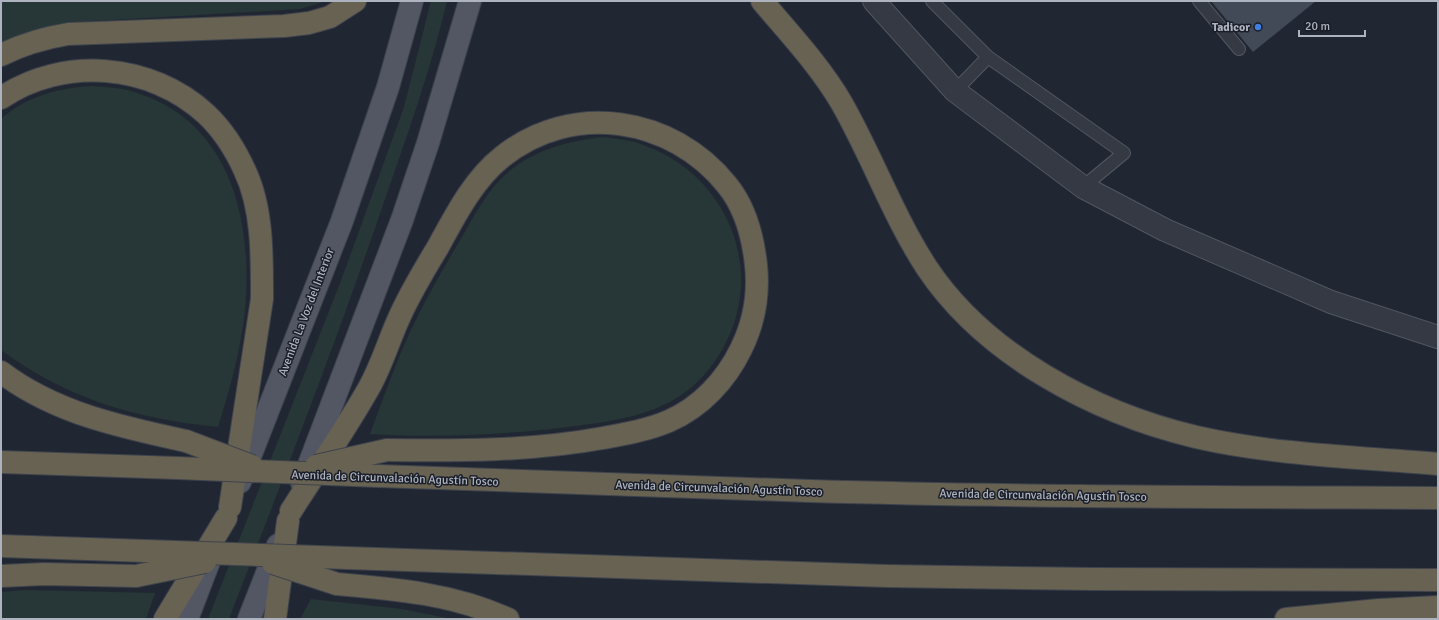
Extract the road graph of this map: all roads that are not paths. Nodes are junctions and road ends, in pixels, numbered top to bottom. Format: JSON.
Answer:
{"nodes":[{"id":1,"x":355,"y":1,"type":"edge"},
{"id":2,"x":412,"y":1,"type":"edge"},
{"id":3,"x":470,"y":1,"type":"edge"},
{"id":4,"x":762,"y":1,"type":"edge"},
{"id":5,"x":874,"y":1,"type":"edge"},
{"id":6,"x":932,"y":1,"type":"edge"},
{"id":7,"x":1199,"y":1,"type":"edge"},
{"id":8,"x":1239,"y":49,"type":"dead end"},
{"id":9,"x":1,"y":55,"type":"edge"},
{"id":10,"x":988,"y":57,"type":"junction"},
{"id":11,"x":955,"y":90,"type":"junction"},
{"id":12,"x":1,"y":98,"type":"edge"},
{"id":13,"x":1083,"y":187,"type":"junction"},
{"id":14,"x":1438,"y":337,"type":"edge"},
{"id":15,"x":1,"y":372,"type":"edge"},
{"id":16,"x":1,"y":462,"type":"edge"},
{"id":17,"x":1438,"y":464,"type":"edge"},
{"id":18,"x":276,"y":473,"type":"junction"},
{"id":19,"x":1438,"y":498,"type":"edge"},
{"id":20,"x":228,"y":513,"type":"junction"},
{"id":21,"x":289,"y":516,"type":"junction"},
{"id":22,"x":1,"y":546,"type":"edge"},
{"id":23,"x":245,"y":555,"type":"junction"},
{"id":24,"x":1,"y":576,"type":"edge"},
{"id":25,"x":1438,"y":580,"type":"edge"},
{"id":26,"x":1438,"y":607,"type":"edge"},
{"id":27,"x":165,"y":619,"type":"edge"},
{"id":28,"x":187,"y":619,"type":"edge"},
{"id":29,"x":249,"y":619,"type":"edge"},
{"id":30,"x":275,"y":619,"type":"edge"},
{"id":31,"x":508,"y":619,"type":"edge"},
{"id":32,"x":1286,"y":619,"type":"edge"}],
"edges":[{"from":1,"to":9,"type":"highway"},
{"from":2,"to":20,"type":"main road","name":"Avenida La Voz del Interior"},
{"from":3,"to":21,"type":"main road"},
{"from":4,"to":17,"type":"highway"},
{"from":5,"to":11,"type":"street"},
{"from":6,"to":10,"type":"lane"},
{"from":7,"to":8,"type":"lane"},
{"from":10,"to":11,"type":"lane"},
{"from":10,"to":13,"type":"lane"},
{"from":11,"to":13,"type":"street"},
{"from":12,"to":20,"type":"highway"},
{"from":13,"to":14,"type":"street"},
{"from":15,"to":18,"type":"highway","bridge":true},
{"from":16,"to":18,"type":"highway","name":"Avenida de Circunvalación Agustín Tosco","bridge":true},
{"from":18,"to":19,"type":"highway","name":"Avenida de Circunvalación Agustín Tosco","bridge":true},
{"from":18,"to":21,"type":"highway","bridge":true},
{"from":20,"to":27,"type":"highway"},
{"from":20,"to":28,"type":"main road","name":"Avenida La Voz del Interior"},
{"from":21,"to":29,"type":"main road"},
{"from":21,"to":30,"type":"highway"},
{"from":22,"to":23,"type":"highway","bridge":true},
{"from":23,"to":24,"type":"highway","bridge":true},
{"from":23,"to":25,"type":"highway","bridge":true},
{"from":23,"to":31,"type":"highway","bridge":true},
{"from":26,"to":32,"type":"highway"}]}
